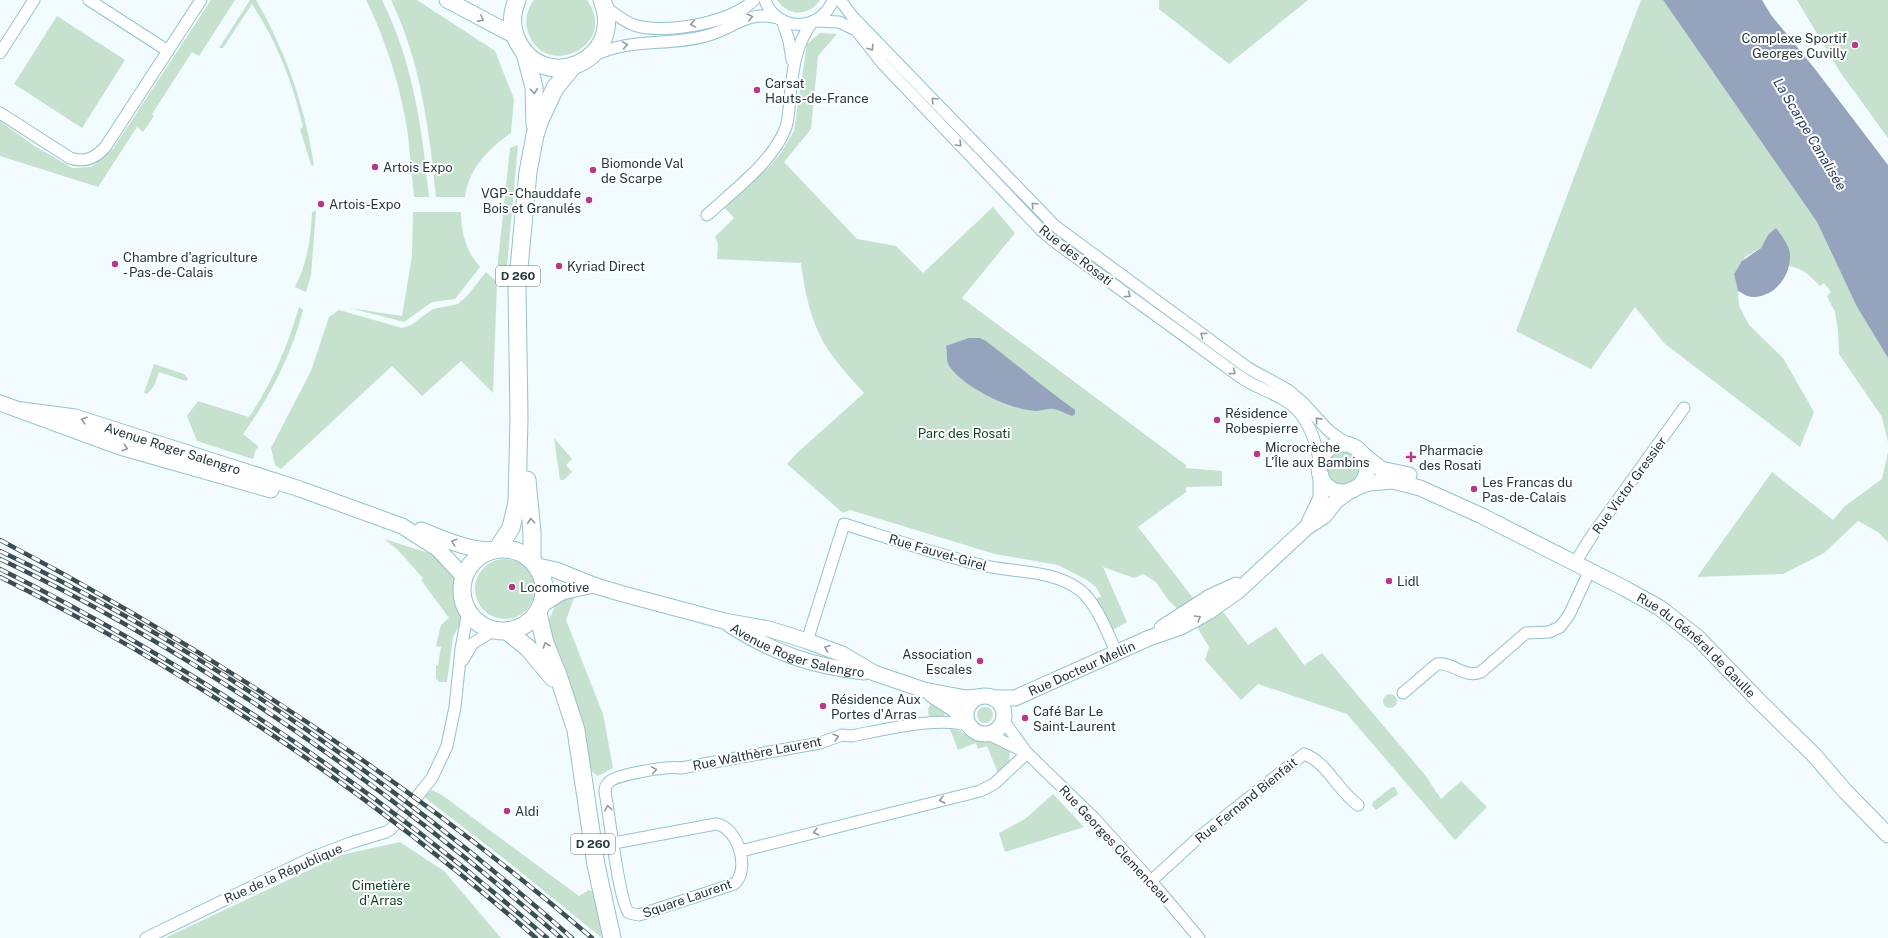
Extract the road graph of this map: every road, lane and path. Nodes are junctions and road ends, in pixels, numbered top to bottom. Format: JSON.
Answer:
{"nodes":[{"id":1,"x":34,"y":0,"type":"edge"},
{"id":2,"x":89,"y":0,"type":"edge"},
{"id":3,"x":201,"y":0,"type":"edge"},
{"id":4,"x":447,"y":0,"type":"edge"},
{"id":5,"x":517,"y":0,"type":"edge"},
{"id":6,"x":754,"y":0,"type":"edge"},
{"id":7,"x":765,"y":0,"type":"edge"},
{"id":8,"x":833,"y":0,"type":"edge"},
{"id":9,"x":840,"y":0,"type":"edge"},
{"id":10,"x":604,"y":3,"type":"edge"},
{"id":11,"x":780,"y":19,"type":"junction"},
{"id":12,"x":813,"y":22,"type":"junction"},
{"id":13,"x":515,"y":36,"type":"junction"},
{"id":14,"x":168,"y":51,"type":"junction"},
{"id":15,"x":0,"y":53,"type":"edge"},
{"id":16,"x":525,"y":53,"type":"junction"},
{"id":17,"x":589,"y":58,"type":"junction"},
{"id":18,"x":793,"y":65,"type":"junction"},
{"id":19,"x":573,"y":66,"type":"junction"},
{"id":20,"x":0,"y":113,"type":"edge"},
{"id":21,"x":535,"y":135,"type":"junction"},
{"id":22,"x":707,"y":214,"type":"dead end"},
{"id":23,"x":0,"y":404,"type":"edge"},
{"id":24,"x":1684,"y":408,"type":"dead end"},
{"id":25,"x":519,"y":418,"type":"junction"},
{"id":26,"x":1348,"y":444,"type":"junction"},
{"id":27,"x":1362,"y":454,"type":"junction"},
{"id":28,"x":1320,"y":472,"type":"junction"},
{"id":29,"x":1353,"y":489,"type":"junction"},
{"id":30,"x":1465,"y":508,"type":"junction"},
{"id":31,"x":402,"y":526,"type":"junction"},
{"id":32,"x":1307,"y":527,"type":"junction"},
{"id":33,"x":495,"y":549,"type":"junction"},
{"id":34,"x":535,"y":563,"type":"junction"},
{"id":35,"x":1575,"y":563,"type":"junction"},
{"id":36,"x":1590,"y":570,"type":"junction"},
{"id":37,"x":464,"y":577,"type":"junction"},
{"id":38,"x":593,"y":585,"type":"junction"},
{"id":39,"x":540,"y":608,"type":"junction"},
{"id":40,"x":468,"y":611,"type":"junction"},
{"id":41,"x":724,"y":621,"type":"junction"},
{"id":42,"x":500,"y":630,"type":"junction"},
{"id":43,"x":808,"y":641,"type":"junction"},
{"id":44,"x":1117,"y":653,"type":"junction"},
{"id":45,"x":459,"y":670,"type":"junction"},
{"id":46,"x":874,"y":673,"type":"junction"},
{"id":47,"x":924,"y":690,"type":"junction"},
{"id":48,"x":1402,"y":693,"type":"dead end"},
{"id":49,"x":565,"y":694,"type":"junction"},
{"id":50,"x":978,"y":697,"type":"junction"},
{"id":51,"x":993,"y":698,"type":"junction"},
{"id":52,"x":1015,"y":698,"type":"junction"},
{"id":53,"x":1004,"y":718,"type":"junction"},
{"id":54,"x":968,"y":725,"type":"junction"},
{"id":55,"x":988,"y":734,"type":"junction"},
{"id":56,"x":1027,"y":753,"type":"junction"},
{"id":57,"x":1358,"y":805,"type":"dead end"},
{"id":58,"x":1888,"y":835,"type":"edge"},
{"id":59,"x":614,"y":843,"type":"junction"},
{"id":60,"x":740,"y":851,"type":"junction"},
{"id":61,"x":1151,"y":881,"type":"junction"},
{"id":62,"x":146,"y":938,"type":"edge"},
{"id":63,"x":612,"y":938,"type":"edge"},
{"id":64,"x":1199,"y":938,"type":"edge"}],
"edges":[{"from":1,"to":15,"type":"street"},
{"from":2,"to":14,"type":"street"},
{"from":3,"to":14,"type":"street"},
{"from":4,"to":13,"type":"street","one_way":true},
{"from":5,"to":13,"type":"main road"},
{"from":6,"to":10,"type":"street","one_way":true},
{"from":7,"to":11,"type":"street"},
{"from":8,"to":12,"type":"street"},
{"from":26,"to":9,"type":"street","name":"Rue des Rosati","one_way":true},
{"from":10,"to":17,"type":"main road"},
{"from":11,"to":12,"type":"street","name":"Rue des Rosati"},
{"from":17,"to":11,"type":"street","name":"Rue des Rosati","one_way":true},
{"from":11,"to":18,"type":"street"},
{"from":12,"to":18,"type":"street"},
{"from":12,"to":28,"type":"street","name":"Rue des Rosati","one_way":true},
{"from":13,"to":16,"type":"main road"},
{"from":14,"to":20,"type":"street"},
{"from":16,"to":19,"type":"main road"},
{"from":16,"to":21,"type":"main road","number":"D 260","one_way":true},
{"from":17,"to":19,"type":"main road"},
{"from":18,"to":22,"type":"street"},
{"from":19,"to":21,"type":"main road","number":"D 260"},
{"from":21,"to":25,"type":"main road","number":"D 260"},
{"from":23,"to":31,"type":"street","name":"Avenue Roger Salengro"},
{"from":24,"to":35,"type":"street","name":"Rue Victor Gressier"},
{"from":25,"to":33,"type":"main road","number":"D 260"},
{"from":34,"to":25,"type":"main road","number":"D 260","one_way":true},
{"from":26,"to":27,"type":"street"},
{"from":26,"to":28,"type":"street"},
{"from":27,"to":29,"type":"street"},
{"from":27,"to":30,"type":"street","name":"Rue du Général de Gaulle"},
{"from":28,"to":29,"type":"street"},
{"from":28,"to":32,"type":"street"},
{"from":29,"to":30,"type":"street","name":"Rue du Général de Gaulle"},
{"from":29,"to":32,"type":"street"},
{"from":30,"to":35,"type":"street","name":"Rue du Général de Gaulle"},
{"from":33,"to":31,"type":"street","name":"Avenue Roger Salengro","one_way":true},
{"from":31,"to":37,"type":"street","name":"Avenue Roger Salengro"},
{"from":32,"to":44,"type":"street","name":"Rue Docteur Mellin"},
{"from":33,"to":34,"type":"main road"},
{"from":33,"to":37,"type":"main road"},
{"from":34,"to":38,"type":"street","name":"Avenue Roger Salengro"},
{"from":34,"to":39,"type":"main road"},
{"from":35,"to":36,"type":"street","name":"Rue du Général de Gaulle"},
{"from":36,"to":48,"type":"street"},
{"from":36,"to":58,"type":"street","name":"Rue du Général de Gaulle"},
{"from":37,"to":40,"type":"main road"},
{"from":38,"to":39,"type":"street","name":"Avenue Roger Salengro"},
{"from":38,"to":41,"type":"street","name":"Avenue Roger Salengro"},
{"from":39,"to":42,"type":"main road"},
{"from":49,"to":39,"type":"main road","number":"D 260","one_way":true},
{"from":40,"to":42,"type":"main road"},
{"from":40,"to":45,"type":"street","name":"Rue de la République"},
{"from":41,"to":43,"type":"street","name":"Avenue Roger Salengro"},
{"from":41,"to":46,"type":"street","name":"Avenue Roger Salengro"},
{"from":42,"to":45,"type":"street","name":"Rue de la République"},
{"from":42,"to":49,"type":"main road","number":"D 260"},
{"from":43,"to":44,"type":"street","name":"Rue Fauvet-Girel"},
{"from":46,"to":43,"type":"street","name":"Avenue Roger Salengro","one_way":true},
{"from":44,"to":52,"type":"street","name":"Rue Docteur Mellin"},
{"from":45,"to":62,"type":"street","name":"Rue de la République"},
{"from":46,"to":47,"type":"street","name":"Avenue Roger Salengro"},
{"from":47,"to":50,"type":"street","name":"Avenue Roger Salengro"},
{"from":47,"to":54,"type":"street","name":"Avenue Roger Salengro"},
{"from":49,"to":63,"type":"main road","number":"D 260"},
{"from":50,"to":51,"type":"street"},
{"from":50,"to":54,"type":"street"},
{"from":51,"to":52,"type":"street"},
{"from":51,"to":53,"type":"street"},
{"from":52,"to":53,"type":"street"},
{"from":53,"to":55,"type":"street"},
{"from":53,"to":56,"type":"street"},
{"from":54,"to":55,"type":"street"},
{"from":59,"to":54,"type":"street","name":"Rue Walthère Laurent","one_way":true},
{"from":55,"to":56,"type":"street"},
{"from":56,"to":60,"type":"street","one_way":true},
{"from":56,"to":61,"type":"street","name":"Rue Georges Clemenceau"},
{"from":57,"to":61,"type":"street","name":"Rue Fernand Bienfait"},
{"from":59,"to":60,"type":"street","name":"Square Laurent"},
{"from":59,"to":60,"type":"street","name":"Square Laurent"},
{"from":61,"to":64,"type":"street","name":"Rue Georges Clemenceau"}]}
